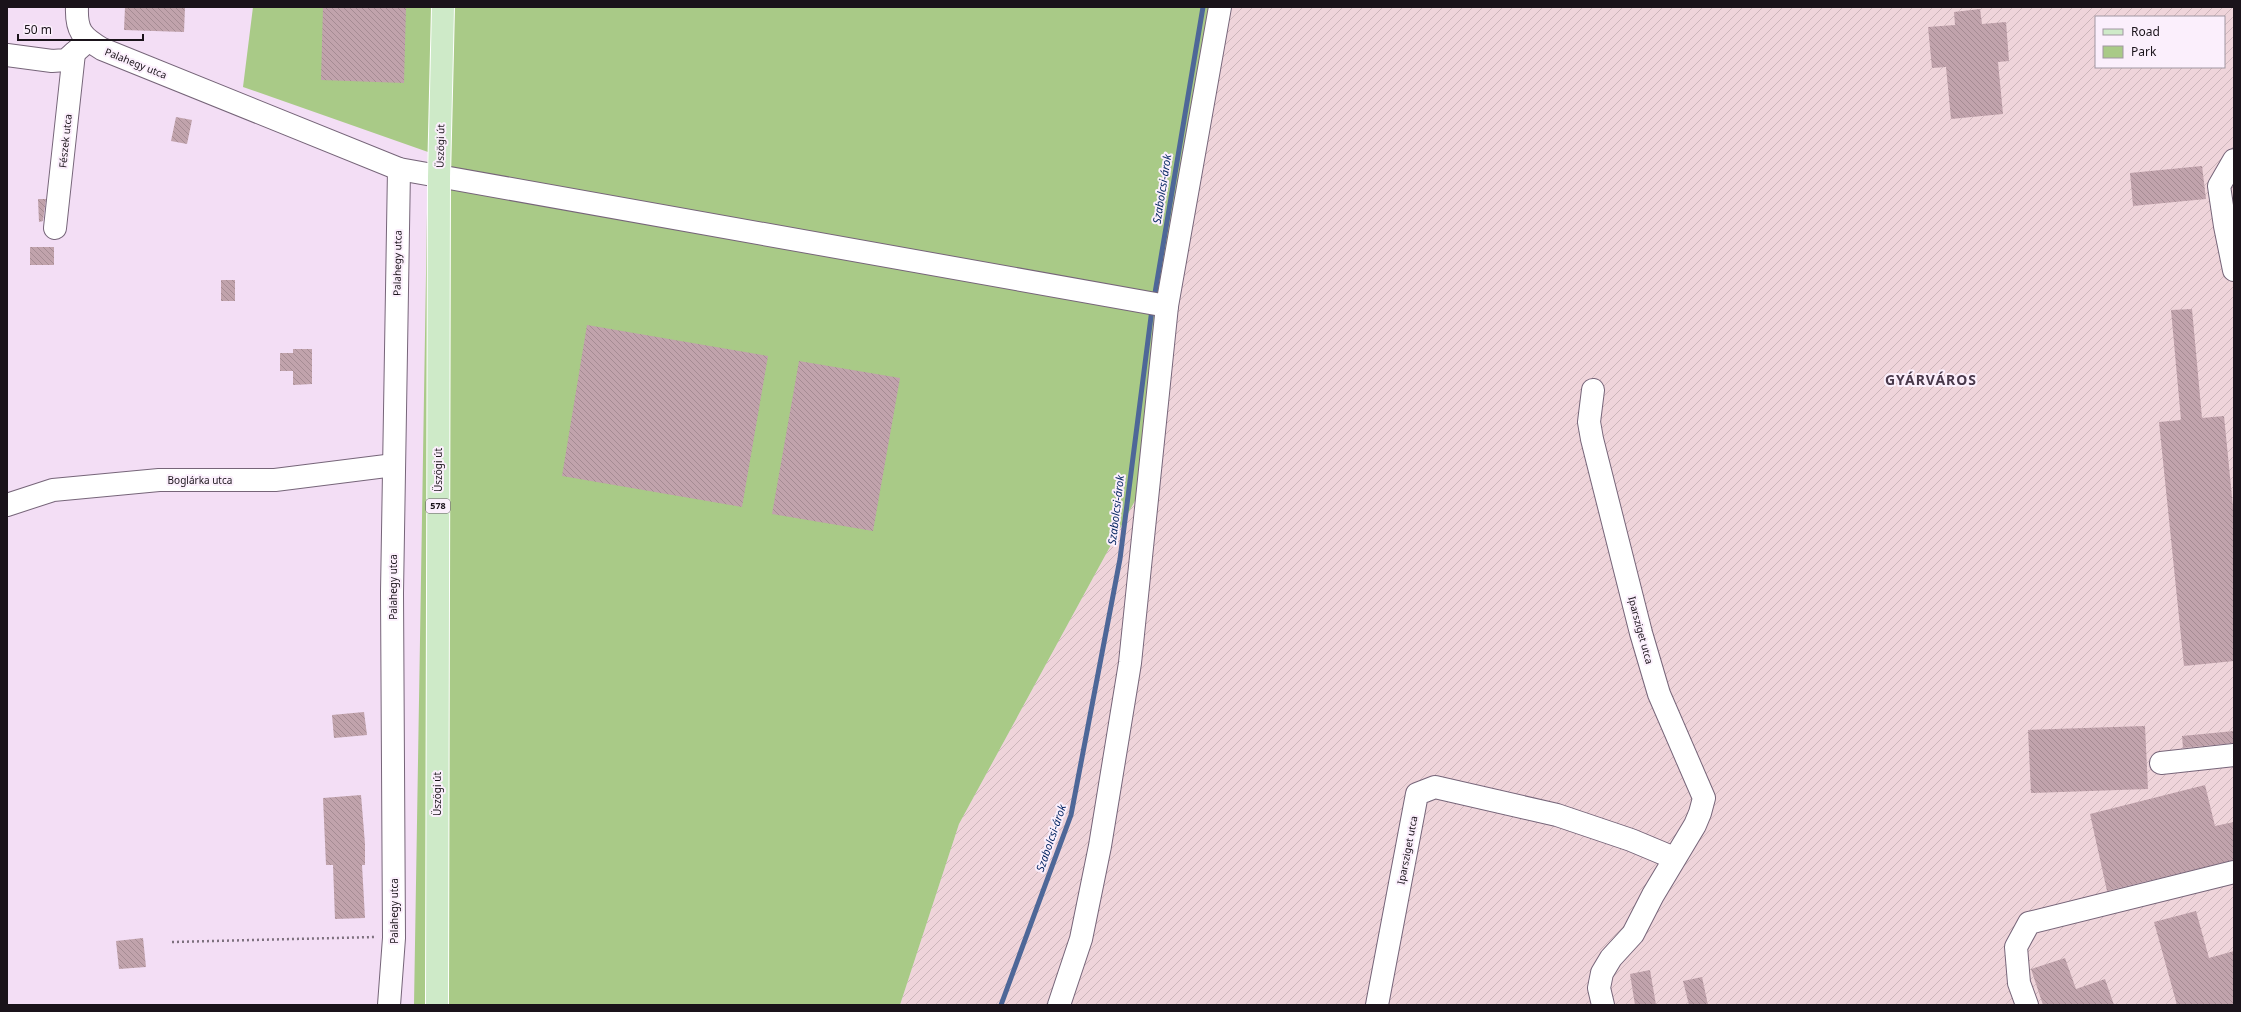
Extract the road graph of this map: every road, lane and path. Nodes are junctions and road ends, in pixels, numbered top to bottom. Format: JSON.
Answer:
{"nodes":[{"id":1,"x":77,"y":7,"type":"edge"},
{"id":2,"x":443,"y":7,"type":"edge"},
{"id":3,"x":1220,"y":7,"type":"edge"},
{"id":4,"x":81,"y":47,"type":"junction"},
{"id":5,"x":7,"y":55,"type":"edge"},
{"id":6,"x":2234,"y":160,"type":"edge"},
{"id":7,"x":399,"y":169,"type":"junction"},
{"id":8,"x":440,"y":176,"type":"junction"},
{"id":9,"x":55,"y":228,"type":"dead end"},
{"id":10,"x":2234,"y":270,"type":"edge"},
{"id":11,"x":1158,"y":304,"type":"junction"},
{"id":12,"x":1593,"y":390,"type":"dead end"},
{"id":13,"x":394,"y":465,"type":"junction"},
{"id":14,"x":7,"y":505,"type":"edge"},
{"id":15,"x":2234,"y":755,"type":"edge"},
{"id":16,"x":2161,"y":763,"type":"dead end"},
{"id":17,"x":1674,"y":858,"type":"junction"},
{"id":18,"x":2234,"y":872,"type":"edge"},
{"id":19,"x":394,"y":938,"type":"junction"},
{"id":20,"x":172,"y":942,"type":"dead end"},
{"id":21,"x":389,"y":1005,"type":"edge"},
{"id":22,"x":436,"y":1005,"type":"edge"},
{"id":23,"x":1058,"y":1005,"type":"edge"},
{"id":24,"x":1377,"y":1005,"type":"edge"},
{"id":25,"x":1603,"y":1005,"type":"edge"},
{"id":26,"x":2027,"y":1005,"type":"edge"}],
"edges":[{"from":1,"to":4,"type":"street","name":"Palahegy utca"},
{"from":2,"to":8,"type":"main road","name":"Üszögi út","number":"578"},
{"from":3,"to":11,"type":"street"},
{"from":4,"to":5,"type":"street"},
{"from":4,"to":7,"type":"street","name":"Palahegy utca"},
{"from":4,"to":9,"type":"street","name":"Fészek utca"},
{"from":6,"to":10,"type":"street"},
{"from":7,"to":8,"type":"street","name":"Palahegy utca"},
{"from":7,"to":13,"type":"street","name":"Palahegy utca"},
{"from":8,"to":11,"type":"street","name":"Palahegy utca"},
{"from":8,"to":22,"type":"main road","name":"Üszögi út","number":"578"},
{"from":11,"to":23,"type":"street"},
{"from":12,"to":17,"type":"street","name":"Iparsziget utca"},
{"from":13,"to":14,"type":"street","name":"Boglárka utca"},
{"from":13,"to":19,"type":"street","name":"Palahegy utca"},
{"from":15,"to":16,"type":"street"},
{"from":17,"to":24,"type":"street","name":"Iparsziget utca"},
{"from":17,"to":25,"type":"street","name":"Iparsziget utca"},
{"from":18,"to":26,"type":"street"},
{"from":19,"to":20,"type":"path"},
{"from":19,"to":21,"type":"street","name":"Palahegy utca"}]}
